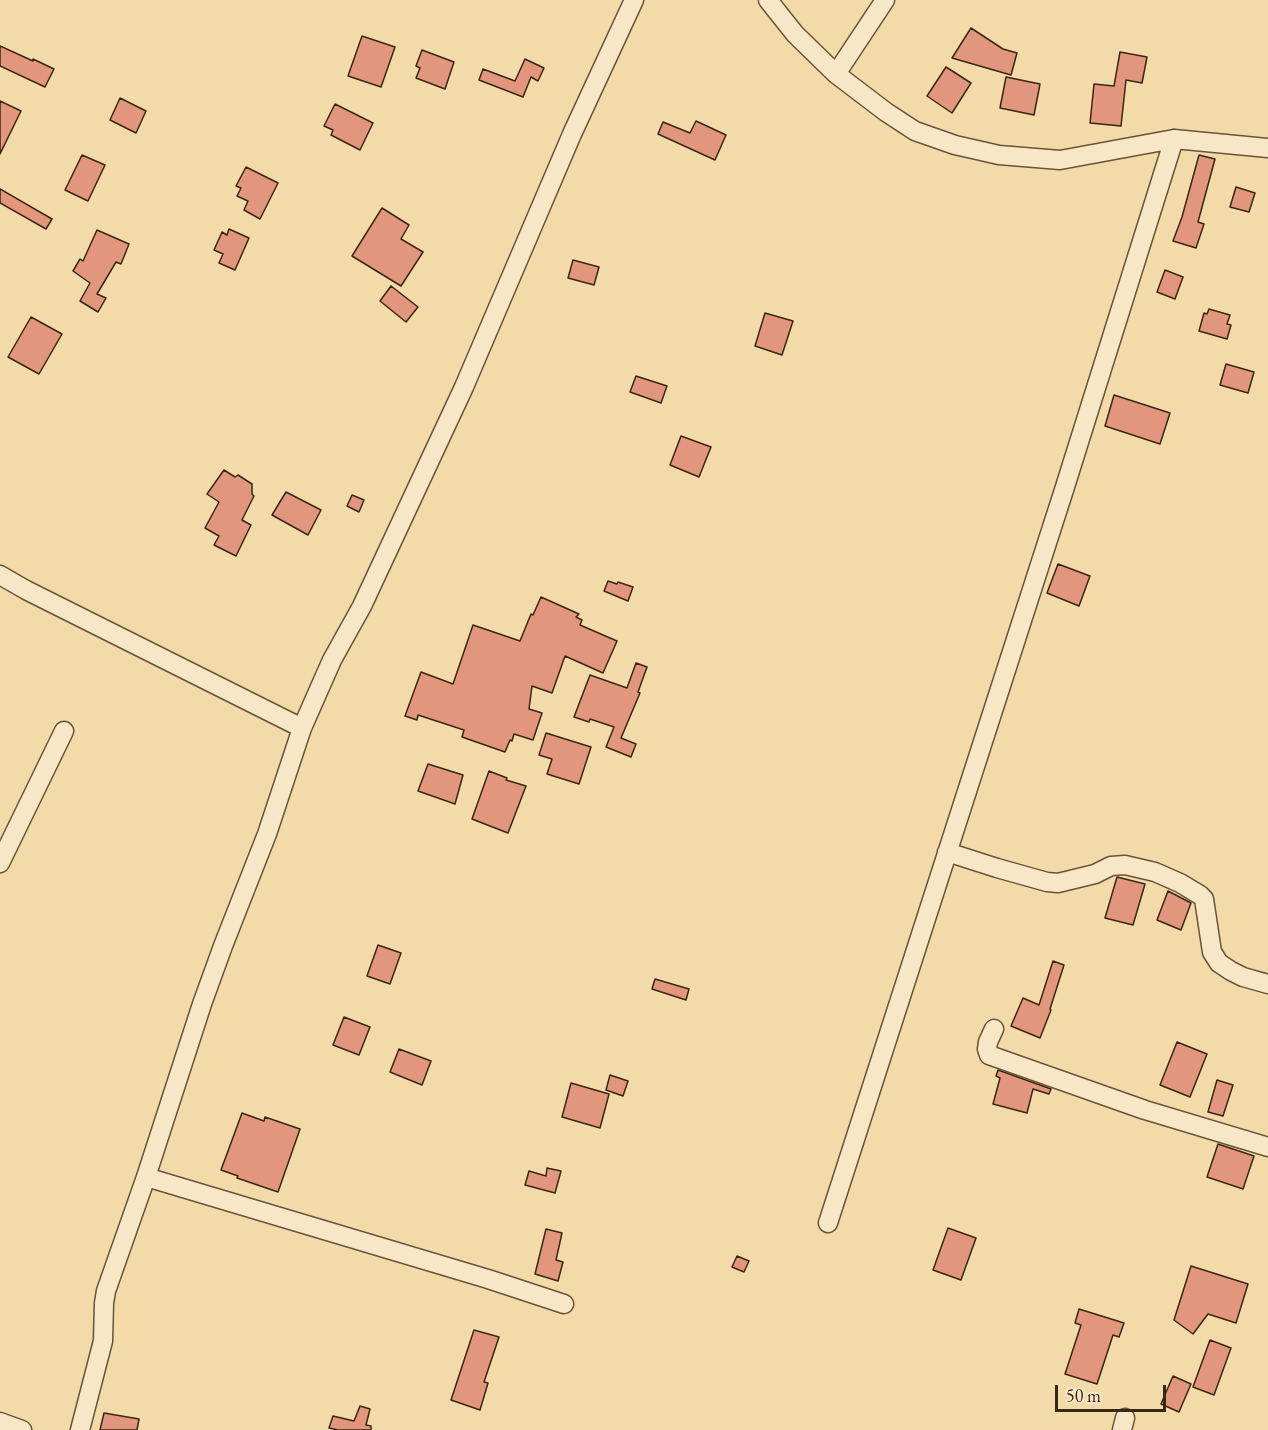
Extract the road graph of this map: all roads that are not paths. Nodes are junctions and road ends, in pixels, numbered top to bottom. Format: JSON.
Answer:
{"nodes":[{"id":1,"x":634,"y":0,"type":"edge"},
{"id":2,"x":768,"y":0,"type":"edge"},
{"id":3,"x":885,"y":0,"type":"edge"},
{"id":4,"x":836,"y":74,"type":"junction"},
{"id":5,"x":1174,"y":139,"type":"junction"},
{"id":6,"x":1268,"y":148,"type":"edge"},
{"id":7,"x":0,"y":575,"type":"edge"},
{"id":8,"x":302,"y":728,"type":"junction"},
{"id":9,"x":64,"y":731,"type":"dead end"},
{"id":10,"x":947,"y":852,"type":"junction"},
{"id":11,"x":0,"y":862,"type":"edge"},
{"id":12,"x":1268,"y":984,"type":"edge"},
{"id":13,"x":994,"y":1029,"type":"dead end"},
{"id":14,"x":1268,"y":1147,"type":"edge"},
{"id":15,"x":146,"y":1177,"type":"junction"},
{"id":16,"x":828,"y":1223,"type":"dead end"},
{"id":17,"x":564,"y":1304,"type":"dead end"},
{"id":18,"x":0,"y":1422,"type":"edge"},
{"id":19,"x":22,"y":1430,"type":"edge"},
{"id":20,"x":80,"y":1430,"type":"edge"}],
"edges":[{"from":1,"to":8,"type":"street"},
{"from":2,"to":4,"type":"street"},
{"from":3,"to":4,"type":"street"},
{"from":4,"to":5,"type":"street"},
{"from":5,"to":6,"type":"street"},
{"from":5,"to":10,"type":"street"},
{"from":7,"to":8,"type":"street"},
{"from":8,"to":15,"type":"street"},
{"from":9,"to":11,"type":"street"},
{"from":10,"to":12,"type":"street"},
{"from":10,"to":16,"type":"street"},
{"from":13,"to":14,"type":"street"},
{"from":15,"to":17,"type":"street"},
{"from":15,"to":20,"type":"street"},
{"from":18,"to":19,"type":"street"}]}
